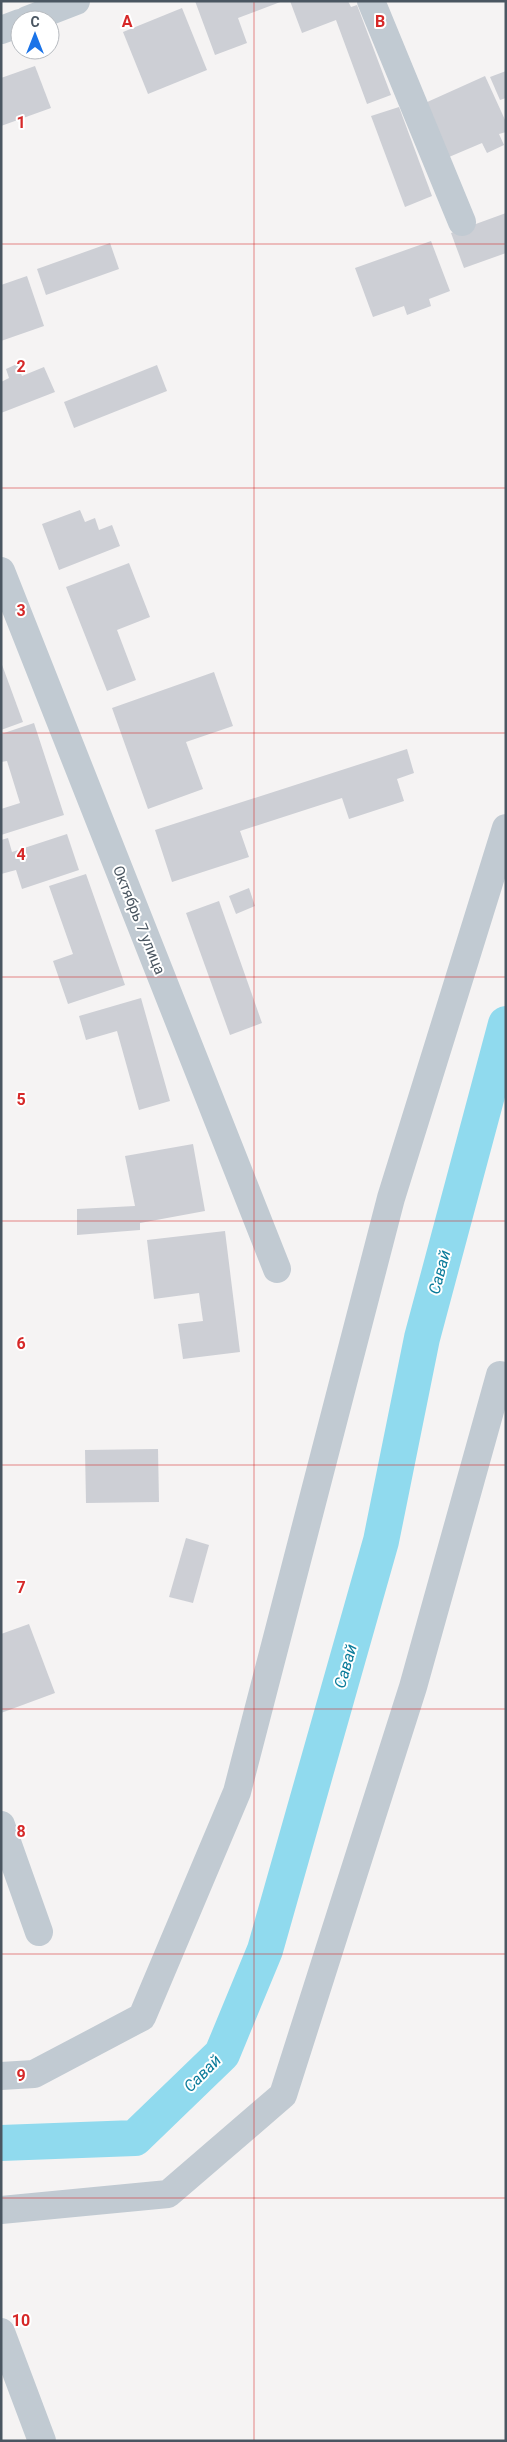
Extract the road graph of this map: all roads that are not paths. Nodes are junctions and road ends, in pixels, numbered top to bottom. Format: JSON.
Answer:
{"nodes":[{"id":1,"x":76,"y":1,"type":"edge"},
{"id":2,"x":371,"y":1,"type":"edge"},
{"id":3,"x":53,"y":10,"type":"edge"},
{"id":4,"x":462,"y":222,"type":"dead end"},
{"id":5,"x":1,"y":571,"type":"edge"},
{"id":6,"x":506,"y":828,"type":"edge"},
{"id":7,"x":277,"y":1269,"type":"dead end"},
{"id":8,"x":500,"y":1375,"type":"dead end"},
{"id":9,"x":1,"y":1825,"type":"edge"},
{"id":10,"x":39,"y":1932,"type":"dead end"},
{"id":11,"x":1,"y":2076,"type":"edge"},
{"id":12,"x":1,"y":2210,"type":"edge"},
{"id":13,"x":1,"y":2332,"type":"edge"},
{"id":14,"x":42,"y":2441,"type":"edge"}],
"edges":[{"from":1,"to":3,"type":"street"},
{"from":2,"to":4,"type":"street"},
{"from":5,"to":7,"type":"street","name":"Октябрь 7 улица"},
{"from":6,"to":11,"type":"street"},
{"from":8,"to":12,"type":"street"},
{"from":9,"to":10,"type":"street"},
{"from":13,"to":14,"type":"street"}]}
